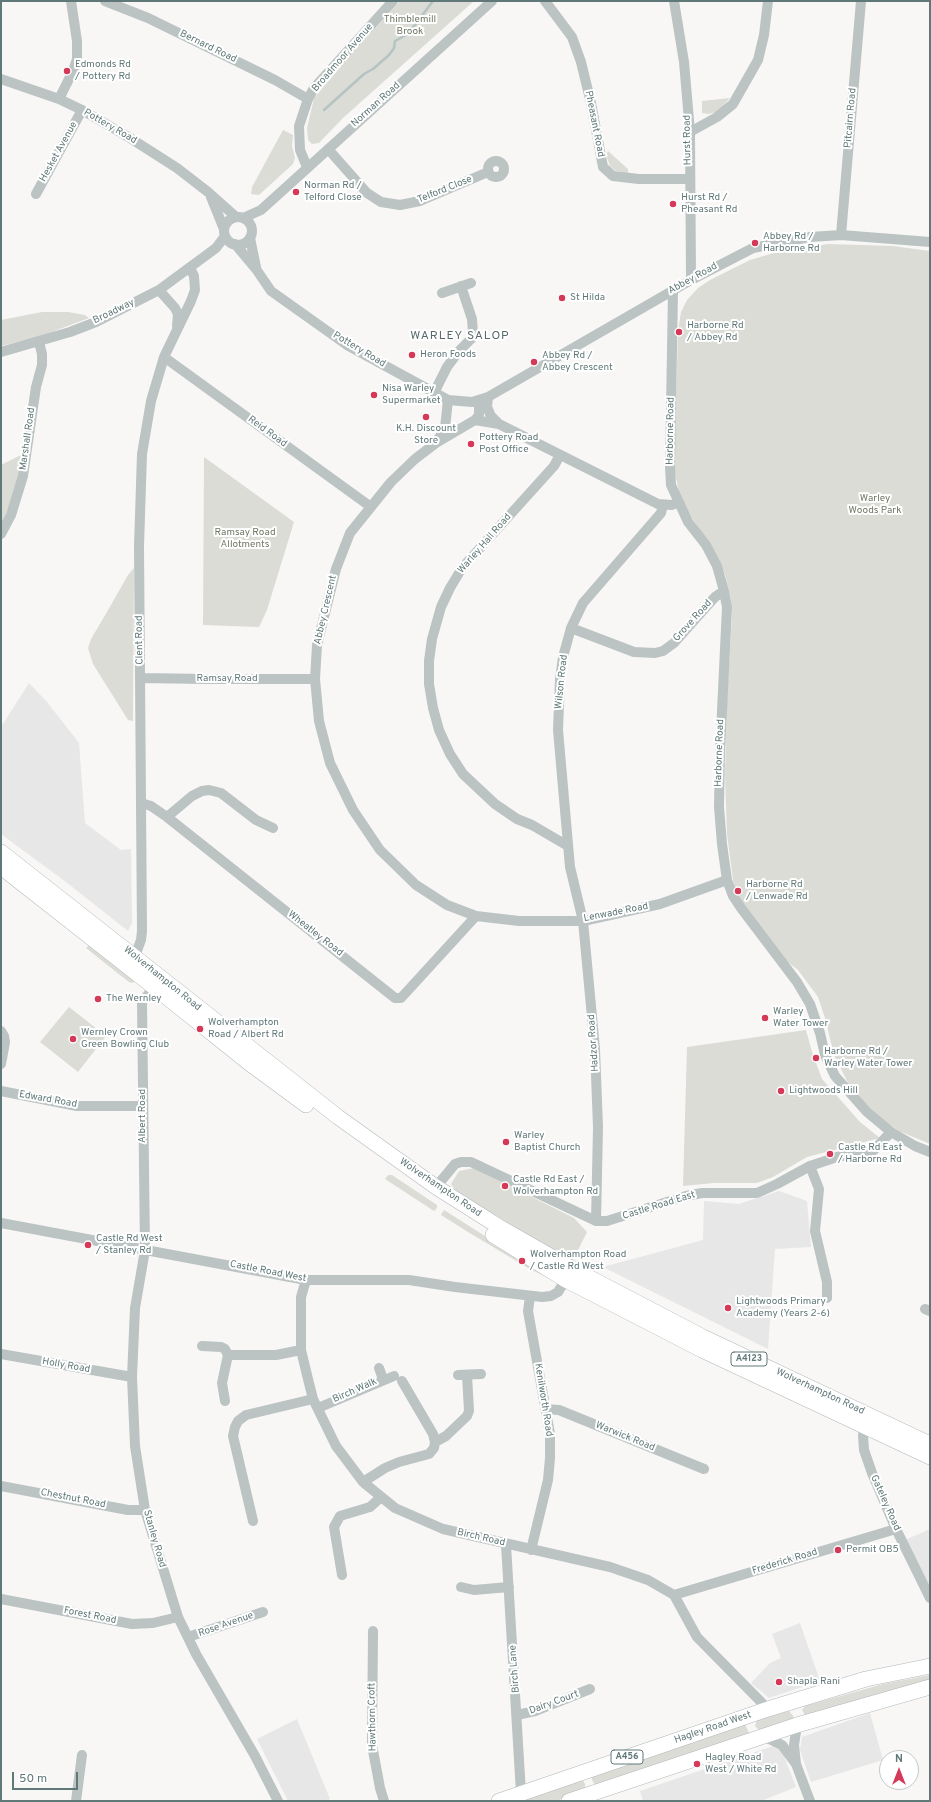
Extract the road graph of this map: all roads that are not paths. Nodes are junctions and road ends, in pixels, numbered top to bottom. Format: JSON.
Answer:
{"nodes":[{"id":1,"x":71,"y":1,"type":"edge"},
{"id":2,"x":105,"y":1,"type":"edge"},
{"id":3,"x":393,"y":1,"type":"edge"},
{"id":4,"x":492,"y":1,"type":"edge"},
{"id":5,"x":545,"y":1,"type":"edge"},
{"id":6,"x":674,"y":1,"type":"edge"},
{"id":7,"x":768,"y":1,"type":"edge"},
{"id":8,"x":861,"y":1,"type":"edge"},
{"id":9,"x":1,"y":79,"type":"edge"},
{"id":10,"x":59,"y":99,"type":"junction"},
{"id":11,"x":308,"y":99,"type":"junction"},
{"id":12,"x":82,"y":110,"type":"junction"},
{"id":13,"x":690,"y":132,"type":"junction"},
{"id":14,"x":328,"y":149,"type":"junction"},
{"id":15,"x":307,"y":167,"type":"junction"},
{"id":16,"x":488,"y":172,"type":"dead end"},
{"id":17,"x":689,"y":179,"type":"junction"},
{"id":18,"x":208,"y":192,"type":"junction"},
{"id":19,"x":36,"y":194,"type":"dead end"},
{"id":20,"x":261,"y":210,"type":"junction"},
{"id":21,"x":239,"y":217,"type":"junction"},
{"id":22,"x":251,"y":233,"type":"junction"},
{"id":23,"x":840,"y":236,"type":"junction"},
{"id":24,"x":229,"y":238,"type":"junction"},
{"id":25,"x":930,"y":242,"type":"edge"},
{"id":26,"x":190,"y":268,"type":"junction"},
{"id":27,"x":256,"y":269,"type":"junction"},
{"id":28,"x":691,"y":280,"type":"junction"},
{"id":29,"x":471,"y":282,"type":"dead end"},
{"id":30,"x":461,"y":286,"type":"junction"},
{"id":31,"x":159,"y":290,"type":"junction"},
{"id":32,"x":673,"y":291,"type":"junction"},
{"id":33,"x":442,"y":293,"type":"dead end"},
{"id":34,"x":177,"y":328,"type":"junction"},
{"id":35,"x":39,"y":342,"type":"junction"},
{"id":36,"x":1,"y":352,"type":"edge"},
{"id":37,"x":164,"y":357,"type":"junction"},
{"id":38,"x":434,"y":393,"type":"junction"},
{"id":39,"x":484,"y":399,"type":"junction"},
{"id":40,"x":448,"y":400,"type":"junction"},
{"id":41,"x":447,"y":418,"type":"junction"},
{"id":42,"x":471,"y":423,"type":"junction"},
{"id":43,"x":499,"y":424,"type":"junction"},
{"id":44,"x":436,"y":443,"type":"junction"},
{"id":45,"x":560,"y":455,"type":"junction"},
{"id":46,"x":679,"y":502,"type":"junction"},
{"id":47,"x":663,"y":505,"type":"junction"},
{"id":48,"x":371,"y":507,"type":"junction"},
{"id":49,"x":1,"y":534,"type":"edge"},
{"id":50,"x":724,"y":591,"type":"junction"},
{"id":51,"x":571,"y":628,"type":"junction"},
{"id":52,"x":140,"y":678,"type":"junction"},
{"id":53,"x":315,"y":679,"type":"junction"},
{"id":54,"x":141,"y":803,"type":"junction"},
{"id":55,"x":167,"y":817,"type":"junction"},
{"id":56,"x":273,"y":828,"type":"dead end"},
{"id":57,"x":568,"y":846,"type":"junction"},
{"id":58,"x":1,"y":852,"type":"edge"},
{"id":59,"x":1,"y":867,"type":"edge"},
{"id":60,"x":570,"y":867,"type":"joint"},
{"id":61,"x":727,"y":880,"type":"junction"},
{"id":62,"x":476,"y":916,"type":"junction"},
{"id":63,"x":583,"y":921,"type":"junction"},
{"id":64,"x":134,"y":956,"type":"junction"},
{"id":65,"x":154,"y":986,"type":"junction"},
{"id":66,"x":1,"y":1031,"type":"edge"},
{"id":67,"x":1,"y":1064,"type":"edge"},
{"id":68,"x":1,"y":1091,"type":"edge"},
{"id":69,"x":144,"y":1106,"type":"junction"},
{"id":70,"x":891,"y":1132,"type":"junction"},
{"id":71,"x":930,"y":1152,"type":"edge"},
{"id":72,"x":810,"y":1166,"type":"junction"},
{"id":73,"x":434,"y":1190,"type":"junction"},
{"id":74,"x":596,"y":1221,"type":"junction"},
{"id":75,"x":1,"y":1223,"type":"edge"},
{"id":76,"x":145,"y":1250,"type":"junction"},
{"id":77,"x":568,"y":1274,"type":"junction"},
{"id":78,"x":306,"y":1280,"type":"junction"},
{"id":79,"x":530,"y":1296,"type":"junction"},
{"id":80,"x":827,"y":1298,"type":"dead end"},
{"id":81,"x":202,"y":1346,"type":"dead end"},
{"id":82,"x":301,"y":1350,"type":"junction"},
{"id":83,"x":1,"y":1354,"type":"edge"},
{"id":84,"x":228,"y":1355,"type":"junction"},
{"id":85,"x":379,"y":1368,"type":"dead end"},
{"id":86,"x":481,"y":1374,"type":"dead end"},
{"id":87,"x":132,"y":1377,"type":"junction"},
{"id":88,"x":383,"y":1379,"type":"junction"},
{"id":89,"x":225,"y":1401,"type":"dead end"},
{"id":90,"x":315,"y":1403,"type":"junction"},
{"id":91,"x":546,"y":1409,"type":"junction"},
{"id":92,"x":868,"y":1422,"type":"junction"},
{"id":93,"x":435,"y":1442,"type":"junction"},
{"id":94,"x":930,"y":1444,"type":"edge"},
{"id":95,"x":930,"y":1457,"type":"edge"},
{"id":96,"x":704,"y":1469,"type":"dead end"},
{"id":97,"x":363,"y":1482,"type":"junction"},
{"id":98,"x":1,"y":1486,"type":"edge"},
{"id":99,"x":380,"y":1497,"type":"junction"},
{"id":100,"x":145,"y":1510,"type":"junction"},
{"id":101,"x":253,"y":1521,"type":"dead end"},
{"id":102,"x":896,"y":1529,"type":"junction"},
{"id":103,"x":506,"y":1544,"type":"junction"},
{"id":104,"x":531,"y":1550,"type":"junction"},
{"id":105,"x":342,"y":1575,"type":"dead end"},
{"id":106,"x":461,"y":1587,"type":"dead end"},
{"id":107,"x":509,"y":1587,"type":"junction"},
{"id":108,"x":674,"y":1595,"type":"junction"},
{"id":109,"x":930,"y":1598,"type":"edge"},
{"id":110,"x":1,"y":1601,"type":"edge"},
{"id":111,"x":264,"y":1612,"type":"dead end"},
{"id":112,"x":178,"y":1618,"type":"junction"},
{"id":113,"x":374,"y":1631,"type":"dead end"},
{"id":114,"x":188,"y":1637,"type":"junction"},
{"id":115,"x":930,"y":1666,"type":"edge"},
{"id":116,"x":930,"y":1688,"type":"edge"},
{"id":117,"x":590,"y":1689,"type":"dead end"},
{"id":118,"x":786,"y":1704,"type":"junction"},
{"id":119,"x":762,"y":1711,"type":"junction"},
{"id":120,"x":518,"y":1715,"type":"junction"},
{"id":121,"x":797,"y":1725,"type":"junction"},
{"id":122,"x":765,"y":1737,"type":"junction"},
{"id":123,"x":82,"y":1755,"type":"dead end"},
{"id":124,"x":796,"y":1764,"type":"junction"},
{"id":125,"x":586,"y":1771,"type":"junction"},
{"id":126,"x":521,"y":1793,"type":"junction"},
{"id":127,"x":593,"y":1793,"type":"junction"},
{"id":128,"x":76,"y":1801,"type":"edge"},
{"id":129,"x":278,"y":1801,"type":"edge"},
{"id":130,"x":384,"y":1801,"type":"edge"},
{"id":131,"x":498,"y":1801,"type":"edge"},
{"id":132,"x":569,"y":1801,"type":"edge"},
{"id":133,"x":810,"y":1801,"type":"edge"}],
"edges":[{"from":1,"to":10,"type":"street"},
{"from":2,"to":11,"type":"street","name":"Bernard Road"},
{"from":3,"to":11,"type":"street","name":"Broadmoor Avenue"},
{"from":4,"to":14,"type":"street","name":"Norman Road"},
{"from":5,"to":17,"type":"street","name":"Pheasant Road"},
{"from":6,"to":13,"type":"street","name":"Hurst Road"},
{"from":7,"to":13,"type":"street"},
{"from":8,"to":23,"type":"street","name":"Pitcairn Road"},
{"from":9,"to":10,"type":"street","name":"Pottery Road"},
{"from":10,"to":12,"type":"street","name":"Pottery Road"},
{"from":11,"to":15,"type":"street","name":"Broadmoor Avenue"},
{"from":12,"to":18,"type":"street","name":"Pottery Road"},
{"from":12,"to":19,"type":"street","name":"Hesket Avenue"},
{"from":13,"to":17,"type":"street","name":"Hurst Road"},
{"from":14,"to":15,"type":"street","name":"Norman Road"},
{"from":14,"to":16,"type":"street","name":"Telford Close"},
{"from":15,"to":20,"type":"street","name":"Norman Road"},
{"from":17,"to":28,"type":"street","name":"Hurst Road"},
{"from":18,"to":21,"type":"street","name":"Pottery Road"},
{"from":18,"to":24,"type":"street","name":"Pottery Road"},
{"from":20,"to":21,"type":"street","name":"Norman Road"},
{"from":20,"to":22,"type":"street","name":"Norman Road"},
{"from":21,"to":22,"type":"street"},
{"from":21,"to":24,"type":"street"},
{"from":22,"to":24,"type":"street"},
{"from":22,"to":27,"type":"street","name":"Pottery Road"},
{"from":23,"to":25,"type":"street","name":"Abbey Road"},
{"from":23,"to":28,"type":"street","name":"Abbey Road"},
{"from":24,"to":26,"type":"street","name":"Broadway"},
{"from":24,"to":27,"type":"street","name":"Pottery Road"},
{"from":26,"to":31,"type":"street","name":"Broadway"},
{"from":26,"to":34,"type":"street","name":"Clent Road"},
{"from":27,"to":38,"type":"street","name":"Pottery Road"},
{"from":28,"to":32,"type":"street","name":"Abbey Road"},
{"from":29,"to":30,"type":"street"},
{"from":30,"to":33,"type":"street"},
{"from":30,"to":38,"type":"street"},
{"from":31,"to":34,"type":"street","name":"Clent Road"},
{"from":31,"to":35,"type":"street","name":"Broadway"},
{"from":32,"to":39,"type":"street","name":"Abbey Road"},
{"from":32,"to":46,"type":"street","name":"Harborne Road"},
{"from":34,"to":37,"type":"street","name":"Clent Road"},
{"from":35,"to":36,"type":"street","name":"Broadway"},
{"from":35,"to":49,"type":"street","name":"Marshall Road"},
{"from":37,"to":48,"type":"street","name":"Reid Road"},
{"from":37,"to":52,"type":"street","name":"Clent Road"},
{"from":38,"to":40,"type":"street","name":"Pottery Road"},
{"from":39,"to":40,"type":"street","name":"Pottery Road"},
{"from":39,"to":42,"type":"street"},
{"from":39,"to":43,"type":"street"},
{"from":40,"to":41,"type":"street","name":"Abbey Crescent"},
{"from":41,"to":42,"type":"street"},
{"from":41,"to":44,"type":"street","name":"Abbey Crescent"},
{"from":42,"to":43,"type":"street"},
{"from":42,"to":44,"type":"street","name":"Abbey Crescent"},
{"from":43,"to":45,"type":"street"},
{"from":44,"to":48,"type":"street","name":"Abbey Crescent"},
{"from":45,"to":47,"type":"street"},
{"from":45,"to":57,"type":"street","name":"Warley Hall Road"},
{"from":46,"to":47,"type":"street"},
{"from":46,"to":50,"type":"street","name":"Harborne Road"},
{"from":47,"to":51,"type":"street","name":"Wilson Road"},
{"from":48,"to":53,"type":"street","name":"Abbey Crescent"},
{"from":50,"to":51,"type":"street","name":"Grove Road"},
{"from":50,"to":61,"type":"street","name":"Harborne Road"},
{"from":51,"to":57,"type":"street","name":"Wilson Road"},
{"from":52,"to":53,"type":"street","name":"Ramsay Road"},
{"from":52,"to":54,"type":"street","name":"Clent Road"},
{"from":53,"to":62,"type":"street","name":"Abbey Crescent"},
{"from":54,"to":55,"type":"street","name":"Wheatley Road"},
{"from":54,"to":64,"type":"street","name":"Clent Road"},
{"from":55,"to":56,"type":"street"},
{"from":55,"to":62,"type":"street","name":"Wheatley Road"},
{"from":57,"to":60,"type":"street","name":"Wilson Road"},
{"from":58,"to":64,"type":"highway","name":"Wolverhampton Road","number":"A4123"},
{"from":59,"to":65,"type":"highway","name":"Wolverhampton Road","number":"A4123"},
{"from":60,"to":63,"type":"street","name":"Hadzor Road"},
{"from":61,"to":63,"type":"street","name":"Lenwade Road"},
{"from":61,"to":70,"type":"street","name":"Harborne Road"},
{"from":62,"to":63,"type":"street","name":"Lenwade Road"},
{"from":63,"to":74,"type":"street","name":"Hadzor Road"},
{"from":64,"to":65,"type":"highway"},
{"from":64,"to":73,"type":"highway","name":"Wolverhampton Road","number":"A4123"},
{"from":65,"to":69,"type":"street","name":"Albert Road"},
{"from":65,"to":73,"type":"highway","name":"Wolverhampton Road","number":"A4123"},
{"from":66,"to":67,"type":"street"},
{"from":68,"to":69,"type":"street","name":"Edward Road"},
{"from":69,"to":76,"type":"street","name":"Albert Road"},
{"from":70,"to":71,"type":"street","name":"Harborne Road"},
{"from":70,"to":72,"type":"street","name":"Castle Road East"},
{"from":72,"to":74,"type":"street","name":"Castle Road East"},
{"from":72,"to":80,"type":"street"},
{"from":73,"to":74,"type":"street"},
{"from":73,"to":77,"type":"highway","name":"Wolverhampton Road","number":"A4123"},
{"from":75,"to":76,"type":"street","name":"Castle Road West"},
{"from":76,"to":78,"type":"street","name":"Castle Road West"},
{"from":76,"to":87,"type":"street","name":"Stanley Road"},
{"from":77,"to":79,"type":"street","name":"Castle Road West"},
{"from":77,"to":92,"type":"highway","name":"Wolverhampton Road","number":"A4123"},
{"from":78,"to":79,"type":"street","name":"Castle Road West"},
{"from":78,"to":82,"type":"street","name":"Birch Road"},
{"from":79,"to":91,"type":"street","name":"Kenilworth Road"},
{"from":81,"to":84,"type":"street"},
{"from":82,"to":84,"type":"street"},
{"from":82,"to":90,"type":"street","name":"Birch Road"},
{"from":83,"to":87,"type":"street","name":"Holly Road"},
{"from":84,"to":89,"type":"street"},
{"from":85,"to":88,"type":"street"},
{"from":86,"to":93,"type":"street"},
{"from":87,"to":100,"type":"street","name":"Stanley Road"},
{"from":88,"to":90,"type":"street","name":"Birch Walk"},
{"from":88,"to":93,"type":"street","name":"Birch Walk"},
{"from":90,"to":97,"type":"street","name":"Birch Road"},
{"from":90,"to":101,"type":"street","name":"Birch Walk"},
{"from":91,"to":96,"type":"street","name":"Warwick Road"},
{"from":91,"to":104,"type":"street","name":"Kenilworth Road"},
{"from":92,"to":94,"type":"highway","name":"Wolverhampton Road","number":"A4123"},
{"from":92,"to":95,"type":"highway","name":"Wolverhampton Road","number":"A4123"},
{"from":92,"to":102,"type":"street","name":"Gateley Road"},
{"from":93,"to":97,"type":"street"},
{"from":97,"to":99,"type":"street","name":"Birch Road"},
{"from":98,"to":100,"type":"street","name":"Chestnut Road"},
{"from":99,"to":103,"type":"street","name":"Birch Road"},
{"from":99,"to":105,"type":"street"},
{"from":100,"to":112,"type":"street","name":"Stanley Road"},
{"from":102,"to":108,"type":"street","name":"Frederick Road"},
{"from":102,"to":109,"type":"street","name":"Gateley Road"},
{"from":103,"to":104,"type":"street","name":"Birch Road"},
{"from":103,"to":107,"type":"street","name":"Birch Lane"},
{"from":104,"to":108,"type":"street","name":"Birch Road"},
{"from":106,"to":107,"type":"street"},
{"from":107,"to":120,"type":"street","name":"Birch Lane"},
{"from":108,"to":119,"type":"street"},
{"from":110,"to":112,"type":"street","name":"Forest Road"},
{"from":111,"to":114,"type":"street","name":"Rose Avenue"},
{"from":112,"to":114,"type":"street","name":"Stanley Road"},
{"from":113,"to":130,"type":"street","name":"Hawthorn Croft"},
{"from":114,"to":129,"type":"street","name":"Stanley Road"},
{"from":115,"to":118,"type":"highway","name":"Hagley Road West","number":"A456"},
{"from":116,"to":121,"type":"highway","number":"A456"},
{"from":117,"to":120,"type":"street","name":"Dairy Court"},
{"from":118,"to":119,"type":"highway","name":"Hagley Road West","number":"A456"},
{"from":118,"to":121,"type":"highway"},
{"from":119,"to":122,"type":"highway"},
{"from":119,"to":125,"type":"highway","name":"Hagley Road West","number":"A456"},
{"from":120,"to":126,"type":"street","name":"Birch Lane"},
{"from":121,"to":122,"type":"highway","number":"A456"},
{"from":121,"to":124,"type":"street"},
{"from":122,"to":124,"type":"street"},
{"from":122,"to":127,"type":"highway","number":"A456"},
{"from":123,"to":128,"type":"street"},
{"from":124,"to":133,"type":"street"},
{"from":125,"to":126,"type":"highway","name":"Hagley Road West","number":"A456"},
{"from":125,"to":127,"type":"highway"},
{"from":126,"to":131,"type":"highway","name":"Hagley Road West","number":"A456"},
{"from":127,"to":132,"type":"highway","number":"A456"}]}
